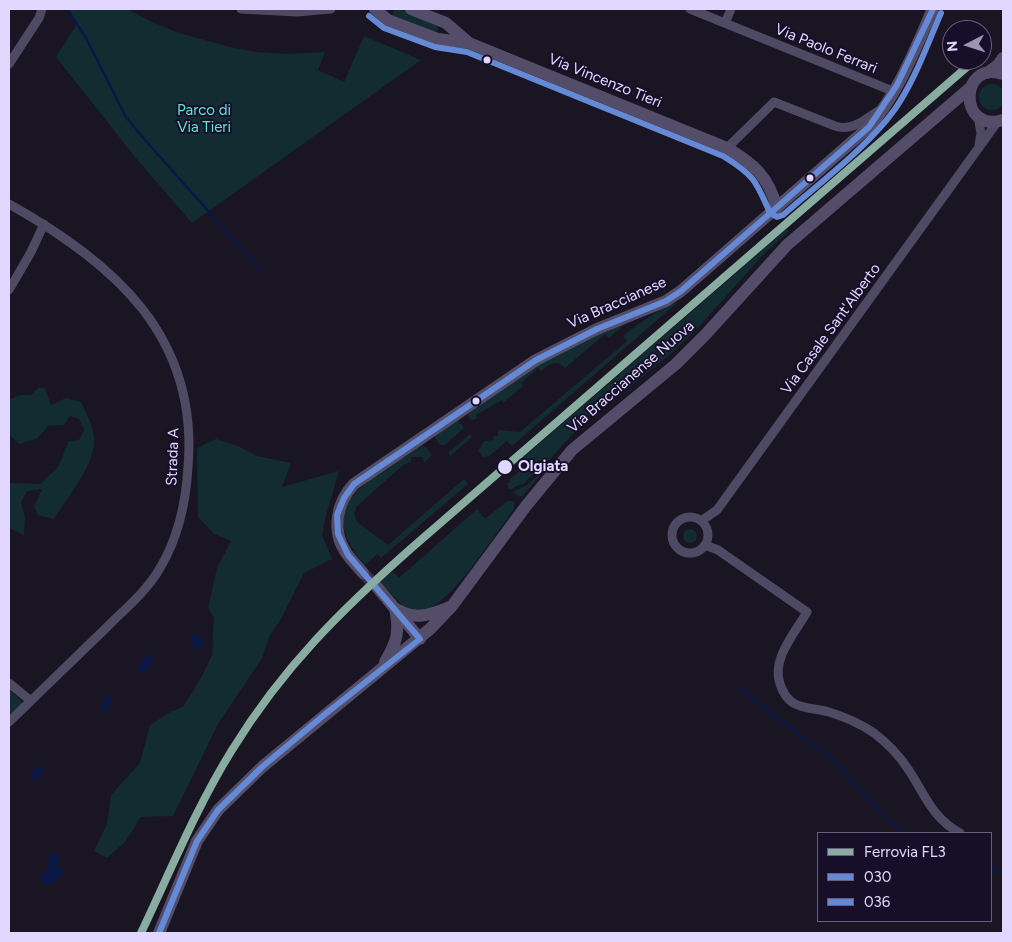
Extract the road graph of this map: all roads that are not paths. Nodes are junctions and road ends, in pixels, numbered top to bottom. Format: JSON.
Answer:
{"nodes":[{"id":1,"x":42,"y":9,"type":"edge"},
{"id":2,"x":242,"y":9,"type":"edge"},
{"id":3,"x":332,"y":9,"type":"edge"},
{"id":4,"x":375,"y":9,"type":"edge"},
{"id":5,"x":411,"y":9,"type":"edge"},
{"id":6,"x":690,"y":9,"type":"edge"},
{"id":7,"x":731,"y":9,"type":"edge"},
{"id":8,"x":933,"y":9,"type":"edge"},
{"id":9,"x":389,"y":15,"type":"edge"},
{"id":10,"x":444,"y":23,"type":"junction"},
{"id":11,"x":725,"y":23,"type":"junction"},
{"id":12,"x":435,"y":38,"type":"junction"},
{"id":13,"x":470,"y":43,"type":"junction"},
{"id":14,"x":1003,"y":58,"type":"edge"},
{"id":15,"x":9,"y":64,"type":"edge"},
{"id":16,"x":986,"y":73,"type":"junction"},
{"id":17,"x":1003,"y":74,"type":"edge"},
{"id":18,"x":971,"y":87,"type":"junction"},
{"id":19,"x":896,"y":92,"type":"junction"},
{"id":20,"x":887,"y":105,"type":"junction"},
{"id":21,"x":942,"y":112,"type":"junction"},
{"id":22,"x":976,"y":114,"type":"junction"},
{"id":23,"x":1001,"y":121,"type":"edge"},
{"id":24,"x":727,"y":148,"type":"junction"},
{"id":25,"x":979,"y":148,"type":"junction"},
{"id":26,"x":9,"y":204,"type":"edge"},
{"id":27,"x":777,"y":208,"type":"junction"},
{"id":28,"x":44,"y":224,"type":"junction"},
{"id":29,"x":9,"y":290,"type":"edge"},
{"id":30,"x":701,"y":521,"type":"junction"},
{"id":31,"x":705,"y":545,"type":"junction"},
{"id":32,"x":363,"y":573,"type":"tunnel mouth"},
{"id":33,"x":376,"y":587,"type":"tunnel mouth"},
{"id":34,"x":452,"y":606,"type":"junction"},
{"id":35,"x":395,"y":608,"type":"junction"},
{"id":36,"x":420,"y":639,"type":"junction"},
{"id":37,"x":379,"y":671,"type":"junction"},
{"id":38,"x":9,"y":683,"type":"edge"},
{"id":39,"x":31,"y":701,"type":"junction"},
{"id":40,"x":9,"y":722,"type":"edge"},
{"id":41,"x":958,"y":832,"type":"edge"},
{"id":42,"x":158,"y":933,"type":"edge"}],
"edges":[{"from":1,"to":15,"type":"street"},
{"from":2,"to":3,"type":"street"},
{"from":4,"to":9,"type":"street","name":"Via Vincenzo Tieri"},
{"from":5,"to":10,"type":"street","name":"Via Vincenzo Tieri"},
{"from":6,"to":11,"type":"street","name":"Via Paolo Ferrari"},
{"from":7,"to":11,"type":"street"},
{"from":8,"to":19,"type":"street","name":"Via Braccianese"},
{"from":9,"to":12,"type":"street","name":"Via Vincenzo Tieri"},
{"from":10,"to":12,"type":"street"},
{"from":10,"to":13,"type":"street","name":"Via Vincenzo Tieri"},
{"from":11,"to":19,"type":"street","name":"Via Paolo Ferrari"},
{"from":12,"to":13,"type":"street","name":"Via Vincenzo Tieri"},
{"from":13,"to":24,"type":"street","name":"Via Vincenzo Tieri"},
{"from":14,"to":16,"type":"street"},
{"from":16,"to":17,"type":"street"},
{"from":16,"to":18,"type":"street"},
{"from":18,"to":21,"type":"street","name":"Via Braccianense Nuova"},
{"from":18,"to":22,"type":"street"},
{"from":19,"to":20,"type":"street","name":"Via Braccianese"},
{"from":20,"to":24,"type":"street"},
{"from":20,"to":27,"type":"street","name":"Via Braccianese"},
{"from":21,"to":22,"type":"street"},
{"from":21,"to":34,"type":"street","name":"Via Braccianense Nuova"},
{"from":22,"to":23,"type":"street"},
{"from":22,"to":25,"type":"street"},
{"from":23,"to":25,"type":"street","name":"Via Casale Sant'Alberto"},
{"from":24,"to":27,"type":"street","name":"Via Vincenzo Tieri"},
{"from":25,"to":30,"type":"street","name":"Via Casale Sant'Alberto"},
{"from":26,"to":28,"type":"street","name":"Strada A"},
{"from":27,"to":32,"type":"street","name":"Via Braccianese"},
{"from":28,"to":29,"type":"street"},
{"from":28,"to":39,"type":"street","name":"Strada A"},
{"from":30,"to":31,"type":"street"},
{"from":30,"to":31,"type":"street"},
{"from":31,"to":41,"type":"street"},
{"from":33,"to":35,"type":"street"},
{"from":34,"to":35,"type":"street"},
{"from":34,"to":36,"type":"street"},
{"from":35,"to":36,"type":"street"},
{"from":35,"to":37,"type":"street"},
{"from":36,"to":37,"type":"street"},
{"from":37,"to":42,"type":"street"},
{"from":38,"to":39,"type":"street"},
{"from":39,"to":40,"type":"street","name":"Strada A"}]}
